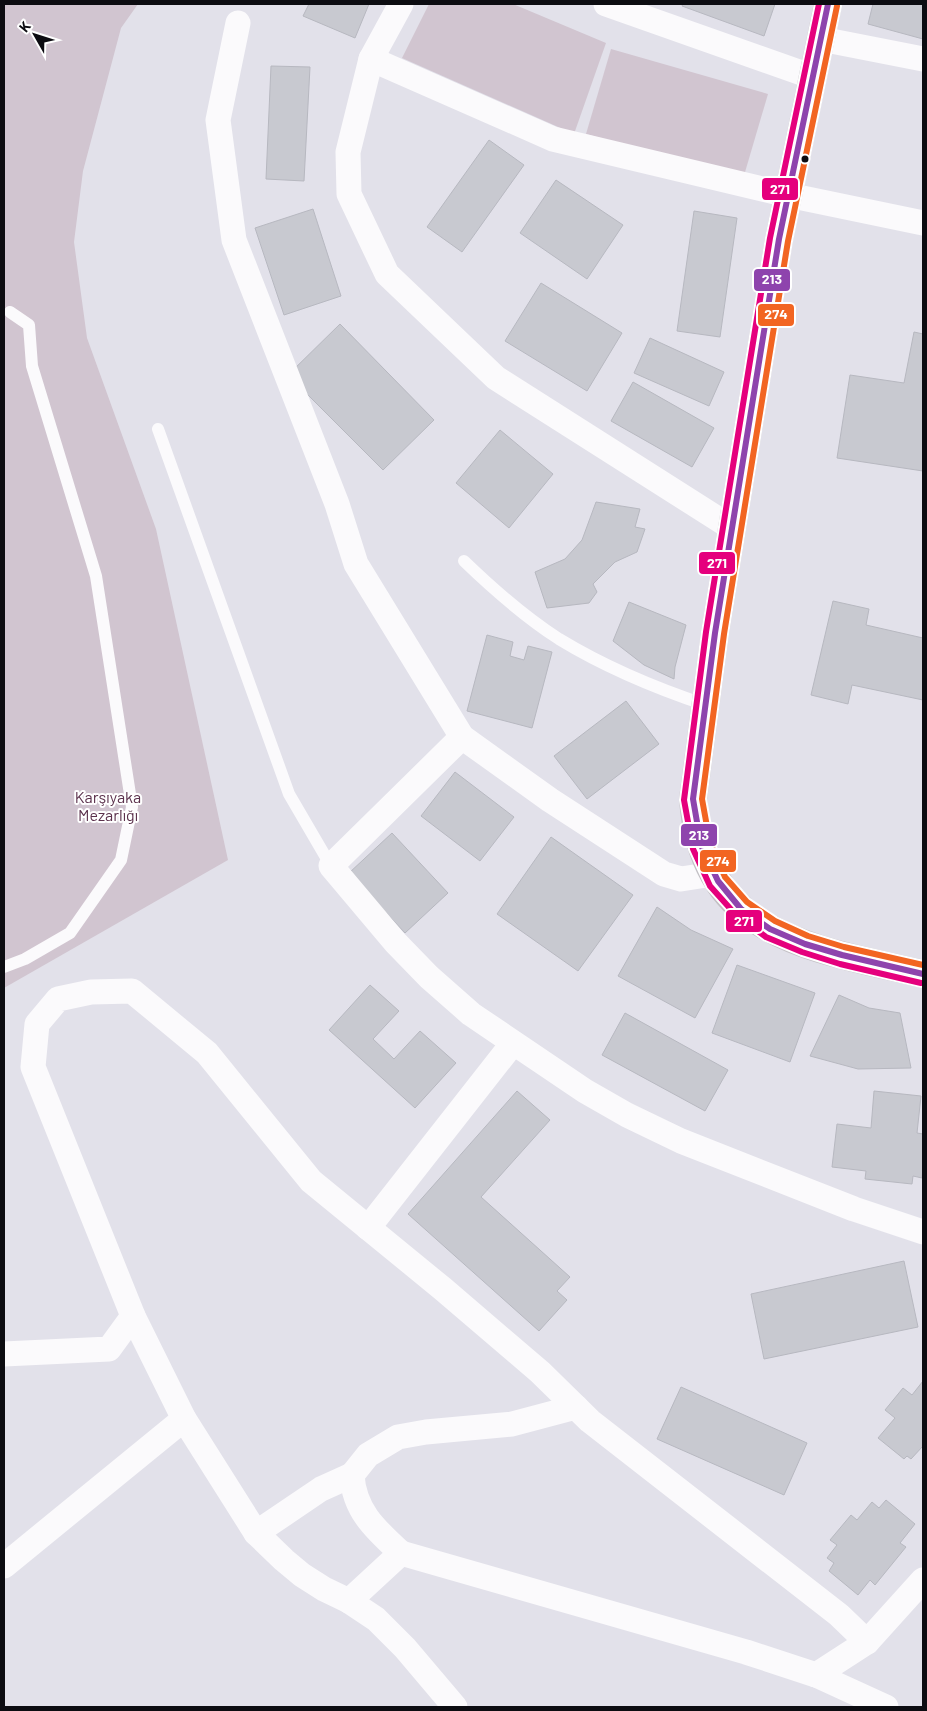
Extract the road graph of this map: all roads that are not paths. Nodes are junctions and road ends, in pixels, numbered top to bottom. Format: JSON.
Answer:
{"nodes":[{"id":1,"x":401,"y":4,"type":"edge"},
{"id":2,"x":606,"y":4,"type":"edge"},
{"id":3,"x":828,"y":4,"type":"edge"},
{"id":4,"x":238,"y":23,"type":"dead end"},
{"id":5,"x":821,"y":39,"type":"junction"},
{"id":6,"x":371,"y":59,"type":"junction"},
{"id":7,"x":923,"y":60,"type":"edge"},
{"id":8,"x":813,"y":77,"type":"junction"},
{"id":9,"x":788,"y":195,"type":"junction"},
{"id":10,"x":923,"y":223,"type":"edge"},
{"id":11,"x":10,"y":312,"type":"dead end"},
{"id":12,"x":158,"y":429,"type":"dead end"},
{"id":13,"x":732,"y":528,"type":"junction"},
{"id":14,"x":464,"y":561,"type":"dead end"},
{"id":15,"x":706,"y":705,"type":"junction"},
{"id":16,"x":462,"y":737,"type":"junction"},
{"id":17,"x":331,"y":866,"type":"junction"},
{"id":18,"x":713,"y":874,"type":"junction"},
{"id":19,"x":4,"y":967,"type":"edge"},
{"id":20,"x":923,"y":974,"type":"edge"},
{"id":21,"x":513,"y":1043,"type":"junction"},
{"id":22,"x":368,"y":1228,"type":"junction"},
{"id":23,"x":923,"y":1232,"type":"edge"},
{"id":24,"x":133,"y":1316,"type":"junction"},
{"id":25,"x":4,"y":1354,"type":"edge"},
{"id":26,"x":576,"y":1407,"type":"junction"},
{"id":27,"x":184,"y":1419,"type":"junction"},
{"id":28,"x":352,"y":1476,"type":"junction"},
{"id":29,"x":256,"y":1533,"type":"junction"},
{"id":30,"x":400,"y":1553,"type":"junction"},
{"id":31,"x":4,"y":1566,"type":"edge"},
{"id":32,"x":923,"y":1580,"type":"edge"},
{"id":33,"x":349,"y":1601,"type":"junction"},
{"id":34,"x":867,"y":1642,"type":"junction"},
{"id":35,"x":816,"y":1675,"type":"junction"},
{"id":36,"x":455,"y":1707,"type":"edge"},
{"id":37,"x":886,"y":1707,"type":"edge"}],
"edges":[{"from":1,"to":6,"type":"street"},
{"from":2,"to":8,"type":"street"},
{"from":3,"to":5,"type":"main road"},
{"from":4,"to":16,"type":"street"},
{"from":5,"to":7,"type":"street"},
{"from":5,"to":8,"type":"main road"},
{"from":6,"to":9,"type":"street"},
{"from":6,"to":13,"type":"street"},
{"from":8,"to":9,"type":"main road"},
{"from":9,"to":10,"type":"street"},
{"from":9,"to":13,"type":"main road"},
{"from":11,"to":19,"type":"lane"},
{"from":12,"to":17,"type":"lane"},
{"from":13,"to":15,"type":"main road"},
{"from":14,"to":15,"type":"lane"},
{"from":15,"to":18,"type":"main road"},
{"from":16,"to":17,"type":"street"},
{"from":16,"to":18,"type":"street"},
{"from":17,"to":21,"type":"street"},
{"from":18,"to":20,"type":"main road"},
{"from":21,"to":22,"type":"street"},
{"from":21,"to":23,"type":"street"},
{"from":22,"to":24,"type":"street"},
{"from":22,"to":26,"type":"street"},
{"from":24,"to":25,"type":"street"},
{"from":24,"to":27,"type":"street"},
{"from":26,"to":28,"type":"street"},
{"from":26,"to":34,"type":"street"},
{"from":27,"to":29,"type":"street"},
{"from":27,"to":31,"type":"street"},
{"from":28,"to":29,"type":"street"},
{"from":28,"to":30,"type":"street"},
{"from":29,"to":33,"type":"street"},
{"from":30,"to":33,"type":"street"},
{"from":30,"to":35,"type":"street"},
{"from":32,"to":34,"type":"street"},
{"from":33,"to":36,"type":"street"},
{"from":34,"to":35,"type":"street"},
{"from":35,"to":37,"type":"street"}]}
